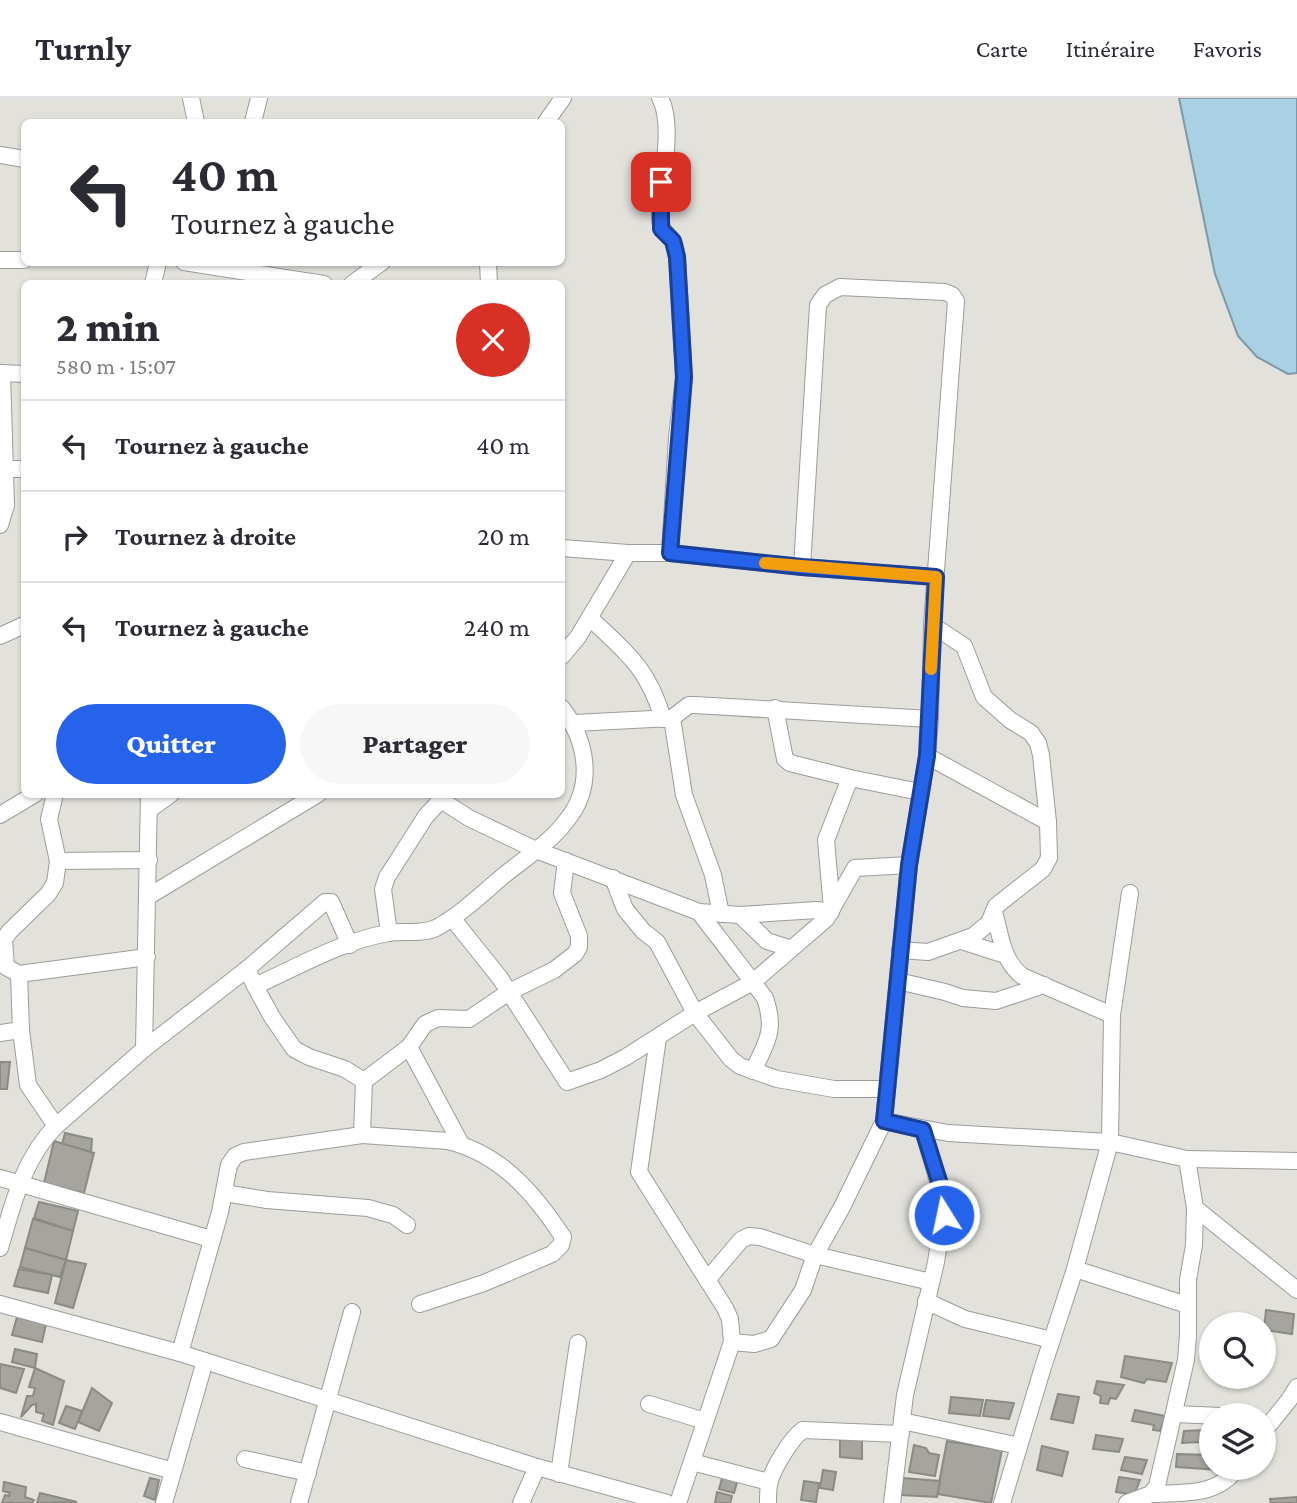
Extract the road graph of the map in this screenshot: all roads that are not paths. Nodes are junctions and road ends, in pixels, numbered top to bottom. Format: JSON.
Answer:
{"nodes":[{"id":1,"x":191,"y":98,"type":"edge"},
{"id":2,"x":259,"y":98,"type":"edge"},
{"id":3,"x":564,"y":98,"type":"edge"},
{"id":4,"x":660,"y":98,"type":"edge"},
{"id":5,"x":195,"y":119,"type":"edge"},
{"id":6,"x":254,"y":119,"type":"edge"},
{"id":7,"x":548,"y":119,"type":"edge"},
{"id":8,"x":0,"y":155,"type":"edge"},
{"id":9,"x":21,"y":158,"type":"edge"},
{"id":10,"x":0,"y":260,"type":"edge"},
{"id":11,"x":21,"y":260,"type":"edge"},
{"id":12,"x":209,"y":266,"type":"edge"},
{"id":13,"x":377,"y":266,"type":"edge"},
{"id":14,"x":299,"y":280,"type":"edge"},
{"id":15,"x":357,"y":280,"type":"edge"},
{"id":16,"x":1,"y":373,"type":"edge"},
{"id":17,"x":21,"y":374,"type":"edge"},
{"id":18,"x":5,"y":469,"type":"junction"},
{"id":19,"x":21,"y":469,"type":"edge"},
{"id":20,"x":3,"y":506,"type":"edge"},
{"id":21,"x":0,"y":525,"type":"edge"},
{"id":22,"x":565,"y":548,"type":"edge"},
{"id":23,"x":628,"y":553,"type":"junction"},
{"id":24,"x":670,"y":553,"type":"junction"},
{"id":25,"x":802,"y":567,"type":"junction"},
{"id":26,"x":936,"y":577,"type":"junction"},
{"id":27,"x":590,"y":618,"type":"junction"},
{"id":28,"x":932,"y":625,"type":"junction"},
{"id":29,"x":21,"y":626,"type":"edge"},
{"id":30,"x":0,"y":636,"type":"edge"},
{"id":31,"x":565,"y":652,"type":"edge"},
{"id":32,"x":775,"y":708,"type":"junction"},
{"id":33,"x":565,"y":712,"type":"edge"},
{"id":34,"x":667,"y":718,"type":"junction"},
{"id":35,"x":930,"y":719,"type":"junction"},
{"id":36,"x":574,"y":723,"type":"junction"},
{"id":37,"x":927,"y":756,"type":"junction"},
{"id":38,"x":850,"y":778,"type":"junction"},
{"id":39,"x":920,"y":792,"type":"junction"},
{"id":40,"x":28,"y":798,"type":"edge"},
{"id":41,"x":54,"y":798,"type":"edge"},
{"id":42,"x":311,"y":798,"type":"edge"},
{"id":43,"x":442,"y":798,"type":"edge"},
{"id":44,"x":444,"y":798,"type":"edge"},
{"id":45,"x":149,"y":802,"type":"edge"},
{"id":46,"x":0,"y":816,"type":"edge"},
{"id":47,"x":1048,"y":822,"type":"junction"},
{"id":48,"x":536,"y":850,"type":"junction"},
{"id":49,"x":149,"y":860,"type":"junction"},
{"id":50,"x":827,"y":860,"type":"junction"},
{"id":51,"x":566,"y":861,"type":"junction"},
{"id":52,"x":58,"y":862,"type":"junction"},
{"id":53,"x":909,"y":865,"type":"junction"},
{"id":54,"x":855,"y":868,"type":"junction"},
{"id":55,"x":613,"y":878,"type":"junction"},
{"id":56,"x":1130,"y":893,"type":"dead end"},
{"id":57,"x":149,"y":896,"type":"junction"},
{"id":58,"x":832,"y":911,"type":"junction"},
{"id":59,"x":699,"y":912,"type":"junction"},
{"id":60,"x":994,"y":912,"type":"junction"},
{"id":61,"x":721,"y":914,"type":"junction"},
{"id":62,"x":740,"y":915,"type":"junction"},
{"id":63,"x":452,"y":918,"type":"junction"},
{"id":64,"x":389,"y":933,"type":"junction"},
{"id":65,"x":767,"y":941,"type":"junction"},
{"id":66,"x":961,"y":942,"type":"junction"},
{"id":67,"x":350,"y":945,"type":"junction"},
{"id":68,"x":789,"y":948,"type":"junction"},
{"id":69,"x":900,"y":950,"type":"junction"},
{"id":70,"x":1005,"y":955,"type":"junction"},
{"id":71,"x":147,"y":957,"type":"junction"},
{"id":72,"x":771,"y":966,"type":"junction"},
{"id":73,"x":9,"y":969,"type":"edge"},
{"id":74,"x":247,"y":969,"type":"junction"},
{"id":75,"x":898,"y":981,"type":"junction"},
{"id":76,"x":753,"y":982,"type":"junction"},
{"id":77,"x":1044,"y":985,"type":"junction"},
{"id":78,"x":255,"y":986,"type":"junction"},
{"id":79,"x":509,"y":992,"type":"junction"},
{"id":80,"x":695,"y":1013,"type":"junction"},
{"id":81,"x":1112,"y":1015,"type":"junction"},
{"id":82,"x":22,"y":1030,"type":"junction"},
{"id":83,"x":0,"y":1033,"type":"edge"},
{"id":84,"x":658,"y":1038,"type":"junction"},
{"id":85,"x":409,"y":1047,"type":"junction"},
{"id":86,"x":145,"y":1049,"type":"junction"},
{"id":87,"x":753,"y":1071,"type":"junction"},
{"id":88,"x":363,"y":1081,"type":"junction"},
{"id":89,"x":887,"y":1089,"type":"junction"},
{"id":90,"x":884,"y":1121,"type":"junction"},
{"id":91,"x":56,"y":1126,"type":"junction"},
{"id":92,"x":923,"y":1130,"type":"junction"},
{"id":93,"x":362,"y":1135,"type":"junction"},
{"id":94,"x":1110,"y":1142,"type":"junction"},
{"id":95,"x":461,"y":1144,"type":"junction"},
{"id":96,"x":1187,"y":1159,"type":"junction"},
{"id":97,"x":1297,"y":1161,"type":"edge"},
{"id":98,"x":0,"y":1178,"type":"edge"},
{"id":99,"x":20,"y":1183,"type":"junction"},
{"id":100,"x":224,"y":1193,"type":"junction"},
{"id":101,"x":1195,"y":1208,"type":"junction"},
{"id":102,"x":407,"y":1224,"type":"dead end"},
{"id":103,"x":211,"y":1239,"type":"junction"},
{"id":104,"x":0,"y":1248,"type":"edge"},
{"id":105,"x":815,"y":1255,"type":"junction"},
{"id":106,"x":1075,"y":1269,"type":"junction"},
{"id":107,"x":707,"y":1280,"type":"junction"},
{"id":108,"x":931,"y":1282,"type":"junction"},
{"id":109,"x":1297,"y":1290,"type":"edge"},
{"id":110,"x":926,"y":1301,"type":"junction"},
{"id":111,"x":0,"y":1304,"type":"edge"},
{"id":112,"x":420,"y":1304,"type":"dead end"},
{"id":113,"x":1187,"y":1305,"type":"junction"},
{"id":114,"x":352,"y":1312,"type":"dead end"},
{"id":115,"x":1052,"y":1340,"type":"junction"},
{"id":116,"x":732,"y":1342,"type":"junction"},
{"id":117,"x":578,"y":1343,"type":"dead end"},
{"id":118,"x":180,"y":1353,"type":"junction"},
{"id":119,"x":205,"y":1361,"type":"junction"},
{"id":120,"x":1294,"y":1395,"type":"edge"},
{"id":121,"x":329,"y":1400,"type":"junction"},
{"id":122,"x":649,"y":1404,"type":"dead end"},
{"id":123,"x":1276,"y":1413,"type":"edge"},
{"id":124,"x":1174,"y":1414,"type":"junction"},
{"id":125,"x":1199,"y":1415,"type":"edge"},
{"id":126,"x":705,"y":1421,"type":"junction"},
{"id":127,"x":0,"y":1422,"type":"edge"},
{"id":128,"x":901,"y":1428,"type":"junction"},
{"id":129,"x":1019,"y":1447,"type":"junction"},
{"id":130,"x":245,"y":1459,"type":"dead end"},
{"id":131,"x":692,"y":1462,"type":"junction"},
{"id":132,"x":537,"y":1468,"type":"junction"},
{"id":133,"x":173,"y":1471,"type":"junction"},
{"id":134,"x":308,"y":1473,"type":"junction"},
{"id":135,"x":559,"y":1474,"type":"junction"},
{"id":136,"x":1227,"y":1480,"type":"edge"},
{"id":137,"x":769,"y":1482,"type":"junction"},
{"id":138,"x":1151,"y":1494,"type":"junction"},
{"id":139,"x":164,"y":1503,"type":"edge"},
{"id":140,"x":299,"y":1503,"type":"edge"},
{"id":141,"x":521,"y":1503,"type":"edge"},
{"id":142,"x":667,"y":1503,"type":"edge"},
{"id":143,"x":678,"y":1503,"type":"edge"},
{"id":144,"x":768,"y":1503,"type":"edge"},
{"id":145,"x":892,"y":1503,"type":"edge"},
{"id":146,"x":1002,"y":1503,"type":"edge"},
{"id":147,"x":1128,"y":1503,"type":"edge"}],
"edges":[{"from":1,"to":5,"type":"street"},
{"from":2,"to":6,"type":"street"},
{"from":3,"to":7,"type":"street"},
{"from":4,"to":24,"type":"street"},
{"from":8,"to":9,"type":"street"},
{"from":10,"to":11,"type":"street"},
{"from":12,"to":14,"type":"street"},
{"from":13,"to":15,"type":"street"},
{"from":16,"to":17,"type":"street"},
{"from":16,"to":18,"type":"street"},
{"from":18,"to":19,"type":"street"},
{"from":18,"to":20,"type":"street"},
{"from":20,"to":21,"type":"street"},
{"from":22,"to":23,"type":"street"},
{"from":23,"to":24,"type":"street"},
{"from":23,"to":27,"type":"street"},
{"from":24,"to":25,"type":"street"},
{"from":25,"to":26,"type":"street"},
{"from":25,"to":26,"type":"street"},
{"from":26,"to":28,"type":"street"},
{"from":27,"to":31,"type":"street"},
{"from":27,"to":34,"type":"street"},
{"from":28,"to":35,"type":"street"},
{"from":28,"to":47,"type":"street"},
{"from":29,"to":30,"type":"street"},
{"from":32,"to":34,"type":"street"},
{"from":32,"to":35,"type":"street"},
{"from":32,"to":38,"type":"street"},
{"from":33,"to":36,"type":"street"},
{"from":34,"to":36,"type":"street"},
{"from":34,"to":61,"type":"street"},
{"from":35,"to":37,"type":"street"},
{"from":36,"to":48,"type":"street"},
{"from":37,"to":39,"type":"street"},
{"from":37,"to":47,"type":"street"},
{"from":38,"to":39,"type":"street"},
{"from":38,"to":50,"type":"street"},
{"from":39,"to":53,"type":"street"},
{"from":40,"to":46,"type":"street"},
{"from":41,"to":52,"type":"street"},
{"from":42,"to":57,"type":"street"},
{"from":43,"to":64,"type":"street"},
{"from":44,"to":48,"type":"street"},
{"from":45,"to":49,"type":"street"},
{"from":47,"to":60,"type":"street"},
{"from":48,"to":51,"type":"street"},
{"from":48,"to":63,"type":"street"},
{"from":49,"to":52,"type":"street"},
{"from":49,"to":57,"type":"street"},
{"from":50,"to":54,"type":"street"},
{"from":50,"to":58,"type":"street"},
{"from":51,"to":55,"type":"street"},
{"from":51,"to":79,"type":"street"},
{"from":52,"to":73,"type":"street"},
{"from":53,"to":54,"type":"street"},
{"from":53,"to":69,"type":"street"},
{"from":54,"to":58,"type":"street"},
{"from":55,"to":59,"type":"street"},
{"from":55,"to":80,"type":"street"},
{"from":56,"to":81,"type":"street"},
{"from":57,"to":71,"type":"street"},
{"from":58,"to":62,"type":"street"},
{"from":58,"to":68,"type":"street"},
{"from":59,"to":61,"type":"street"},
{"from":59,"to":76,"type":"street"},
{"from":60,"to":66,"type":"street"},
{"from":60,"to":70,"type":"street"},
{"from":61,"to":62,"type":"street"},
{"from":62,"to":65,"type":"street"},
{"from":63,"to":64,"type":"street"},
{"from":63,"to":79,"type":"street"},
{"from":64,"to":67,"type":"street"},
{"from":65,"to":68,"type":"street"},
{"from":65,"to":72,"type":"street"},
{"from":66,"to":69,"type":"street"},
{"from":66,"to":70,"type":"street"},
{"from":67,"to":74,"type":"street"},
{"from":67,"to":78,"type":"street"},
{"from":68,"to":72,"type":"street"},
{"from":69,"to":75,"type":"street"},
{"from":70,"to":77,"type":"street"},
{"from":71,"to":73,"type":"street"},
{"from":71,"to":86,"type":"street"},
{"from":72,"to":76,"type":"street"},
{"from":73,"to":82,"type":"street"},
{"from":74,"to":78,"type":"street"},
{"from":74,"to":86,"type":"street"},
{"from":75,"to":77,"type":"street"},
{"from":75,"to":89,"type":"street"},
{"from":76,"to":80,"type":"street"},
{"from":76,"to":87,"type":"street"},
{"from":77,"to":81,"type":"street"},
{"from":78,"to":88,"type":"street"},
{"from":79,"to":84,"type":"street"},
{"from":79,"to":85,"type":"street"},
{"from":80,"to":84,"type":"street"},
{"from":80,"to":87,"type":"street"},
{"from":81,"to":94,"type":"street"},
{"from":82,"to":83,"type":"street"},
{"from":82,"to":91,"type":"street"},
{"from":84,"to":107,"type":"street"},
{"from":85,"to":88,"type":"street"},
{"from":85,"to":95,"type":"street"},
{"from":86,"to":91,"type":"street"},
{"from":87,"to":89,"type":"street"},
{"from":88,"to":93,"type":"street"},
{"from":89,"to":90,"type":"street"},
{"from":90,"to":92,"type":"street"},
{"from":90,"to":105,"type":"street"},
{"from":91,"to":99,"type":"street"},
{"from":92,"to":94,"type":"street"},
{"from":92,"to":108,"type":"street"},
{"from":93,"to":95,"type":"street"},
{"from":93,"to":100,"type":"street"},
{"from":94,"to":96,"type":"street"},
{"from":94,"to":106,"type":"street"},
{"from":95,"to":112,"type":"street"},
{"from":96,"to":97,"type":"street"},
{"from":96,"to":101,"type":"street"},
{"from":98,"to":99,"type":"street"},
{"from":99,"to":103,"type":"street"},
{"from":99,"to":104,"type":"street"},
{"from":100,"to":102,"type":"street"},
{"from":100,"to":103,"type":"street"},
{"from":101,"to":109,"type":"street"},
{"from":101,"to":113,"type":"street"},
{"from":103,"to":118,"type":"street"},
{"from":105,"to":107,"type":"street"},
{"from":105,"to":108,"type":"street"},
{"from":105,"to":116,"type":"street"},
{"from":106,"to":113,"type":"street"},
{"from":106,"to":115,"type":"street"},
{"from":107,"to":116,"type":"street"},
{"from":108,"to":110,"type":"street"},
{"from":110,"to":115,"type":"street"},
{"from":110,"to":128,"type":"street"},
{"from":111,"to":118,"type":"street"},
{"from":113,"to":124,"type":"street"},
{"from":114,"to":121,"type":"street"},
{"from":115,"to":129,"type":"street"},
{"from":116,"to":126,"type":"street"},
{"from":117,"to":135,"type":"street"},
{"from":118,"to":119,"type":"street"},
{"from":119,"to":121,"type":"street"},
{"from":119,"to":133,"type":"street"},
{"from":120,"to":123,"type":"street"},
{"from":121,"to":132,"type":"street"},
{"from":121,"to":134,"type":"street"},
{"from":122,"to":126,"type":"street"},
{"from":124,"to":125,"type":"street"},
{"from":124,"to":138,"type":"street"},
{"from":126,"to":131,"type":"street"},
{"from":127,"to":133,"type":"street"},
{"from":128,"to":129,"type":"street"},
{"from":128,"to":137,"type":"street"},
{"from":128,"to":145,"type":"street"},
{"from":129,"to":146,"type":"street"},
{"from":130,"to":134,"type":"street"},
{"from":131,"to":137,"type":"street"},
{"from":131,"to":143,"type":"street"},
{"from":132,"to":135,"type":"street"},
{"from":132,"to":141,"type":"street"},
{"from":133,"to":139,"type":"street"},
{"from":134,"to":140,"type":"street"},
{"from":135,"to":142,"type":"street"},
{"from":136,"to":138,"type":"street"},
{"from":137,"to":144,"type":"street"},
{"from":138,"to":147,"type":"street"}]}
